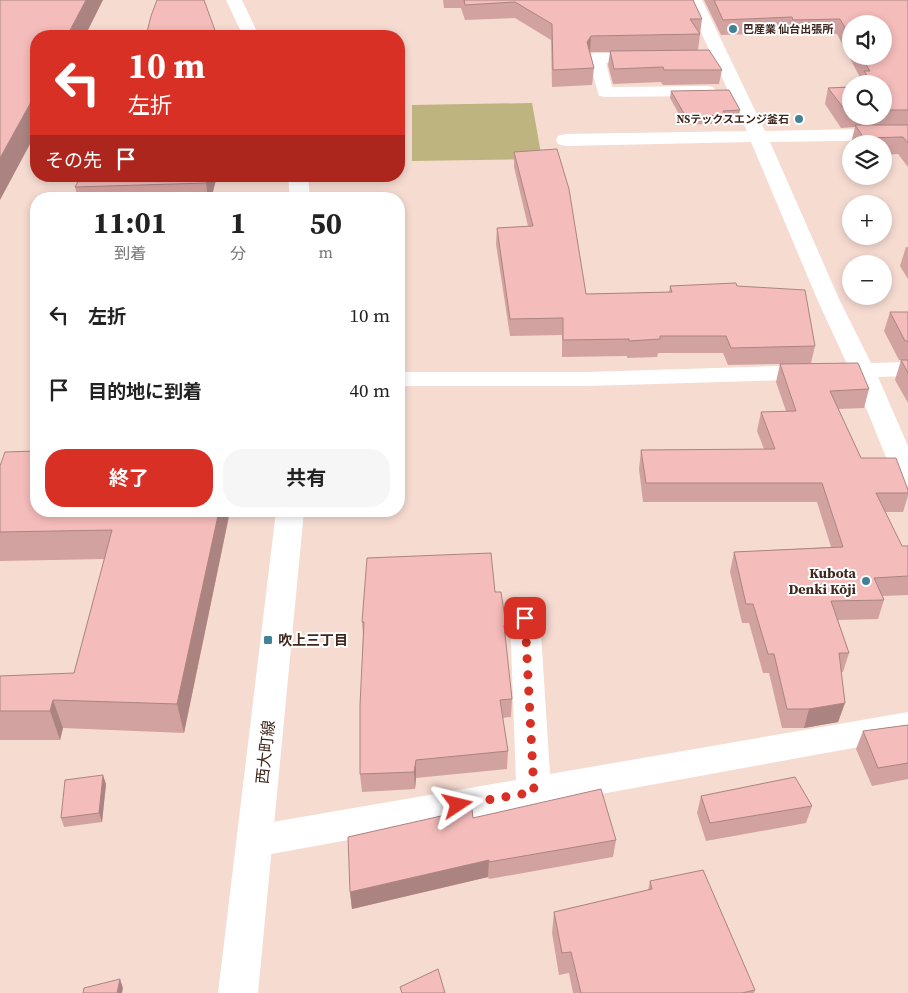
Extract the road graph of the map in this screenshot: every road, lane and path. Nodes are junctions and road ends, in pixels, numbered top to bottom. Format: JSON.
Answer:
{"nodes":[{"id":1,"x":234,"y":0,"type":"edge"},
{"id":2,"x":694,"y":0,"type":"edge"},
{"id":3,"x":248,"y":30,"type":"edge"},
{"id":4,"x":664,"y":58,"type":"edge"},
{"id":5,"x":738,"y":91,"type":"junction"},
{"id":6,"x":908,"y":134,"type":"edge"},
{"id":7,"x":760,"y":138,"type":"junction"},
{"id":8,"x":565,"y":140,"type":"dead end"},
{"id":9,"x":908,"y":369,"type":"edge"},
{"id":10,"x":862,"y":370,"type":"junction"},
{"id":11,"x":405,"y":379,"type":"edge"},
{"id":12,"x":908,"y":478,"type":"edge"},
{"id":13,"x":289,"y":517,"type":"edge"},
{"id":14,"x":525,"y":618,"type":"dead end"},
{"id":15,"x":908,"y":725,"type":"edge"},
{"id":16,"x":534,"y":792,"type":"junction"},
{"id":17,"x":255,"y":840,"type":"junction"},
{"id":18,"x":238,"y":993,"type":"edge"}],
"edges":[{"from":1,"to":3,"type":"street"},
{"from":2,"to":5,"type":"street"},
{"from":4,"to":5,"type":"street"},
{"from":5,"to":7,"type":"street"},
{"from":6,"to":7,"type":"street"},
{"from":7,"to":8,"type":"street"},
{"from":7,"to":10,"type":"street"},
{"from":9,"to":10,"type":"street"},
{"from":10,"to":11,"type":"street"},
{"from":10,"to":12,"type":"street"},
{"from":13,"to":17,"type":"street","name":"西大町線"},
{"from":14,"to":16,"type":"street"},
{"from":15,"to":16,"type":"street"},
{"from":16,"to":17,"type":"street"},
{"from":17,"to":18,"type":"street","name":"西大町線"}]}
